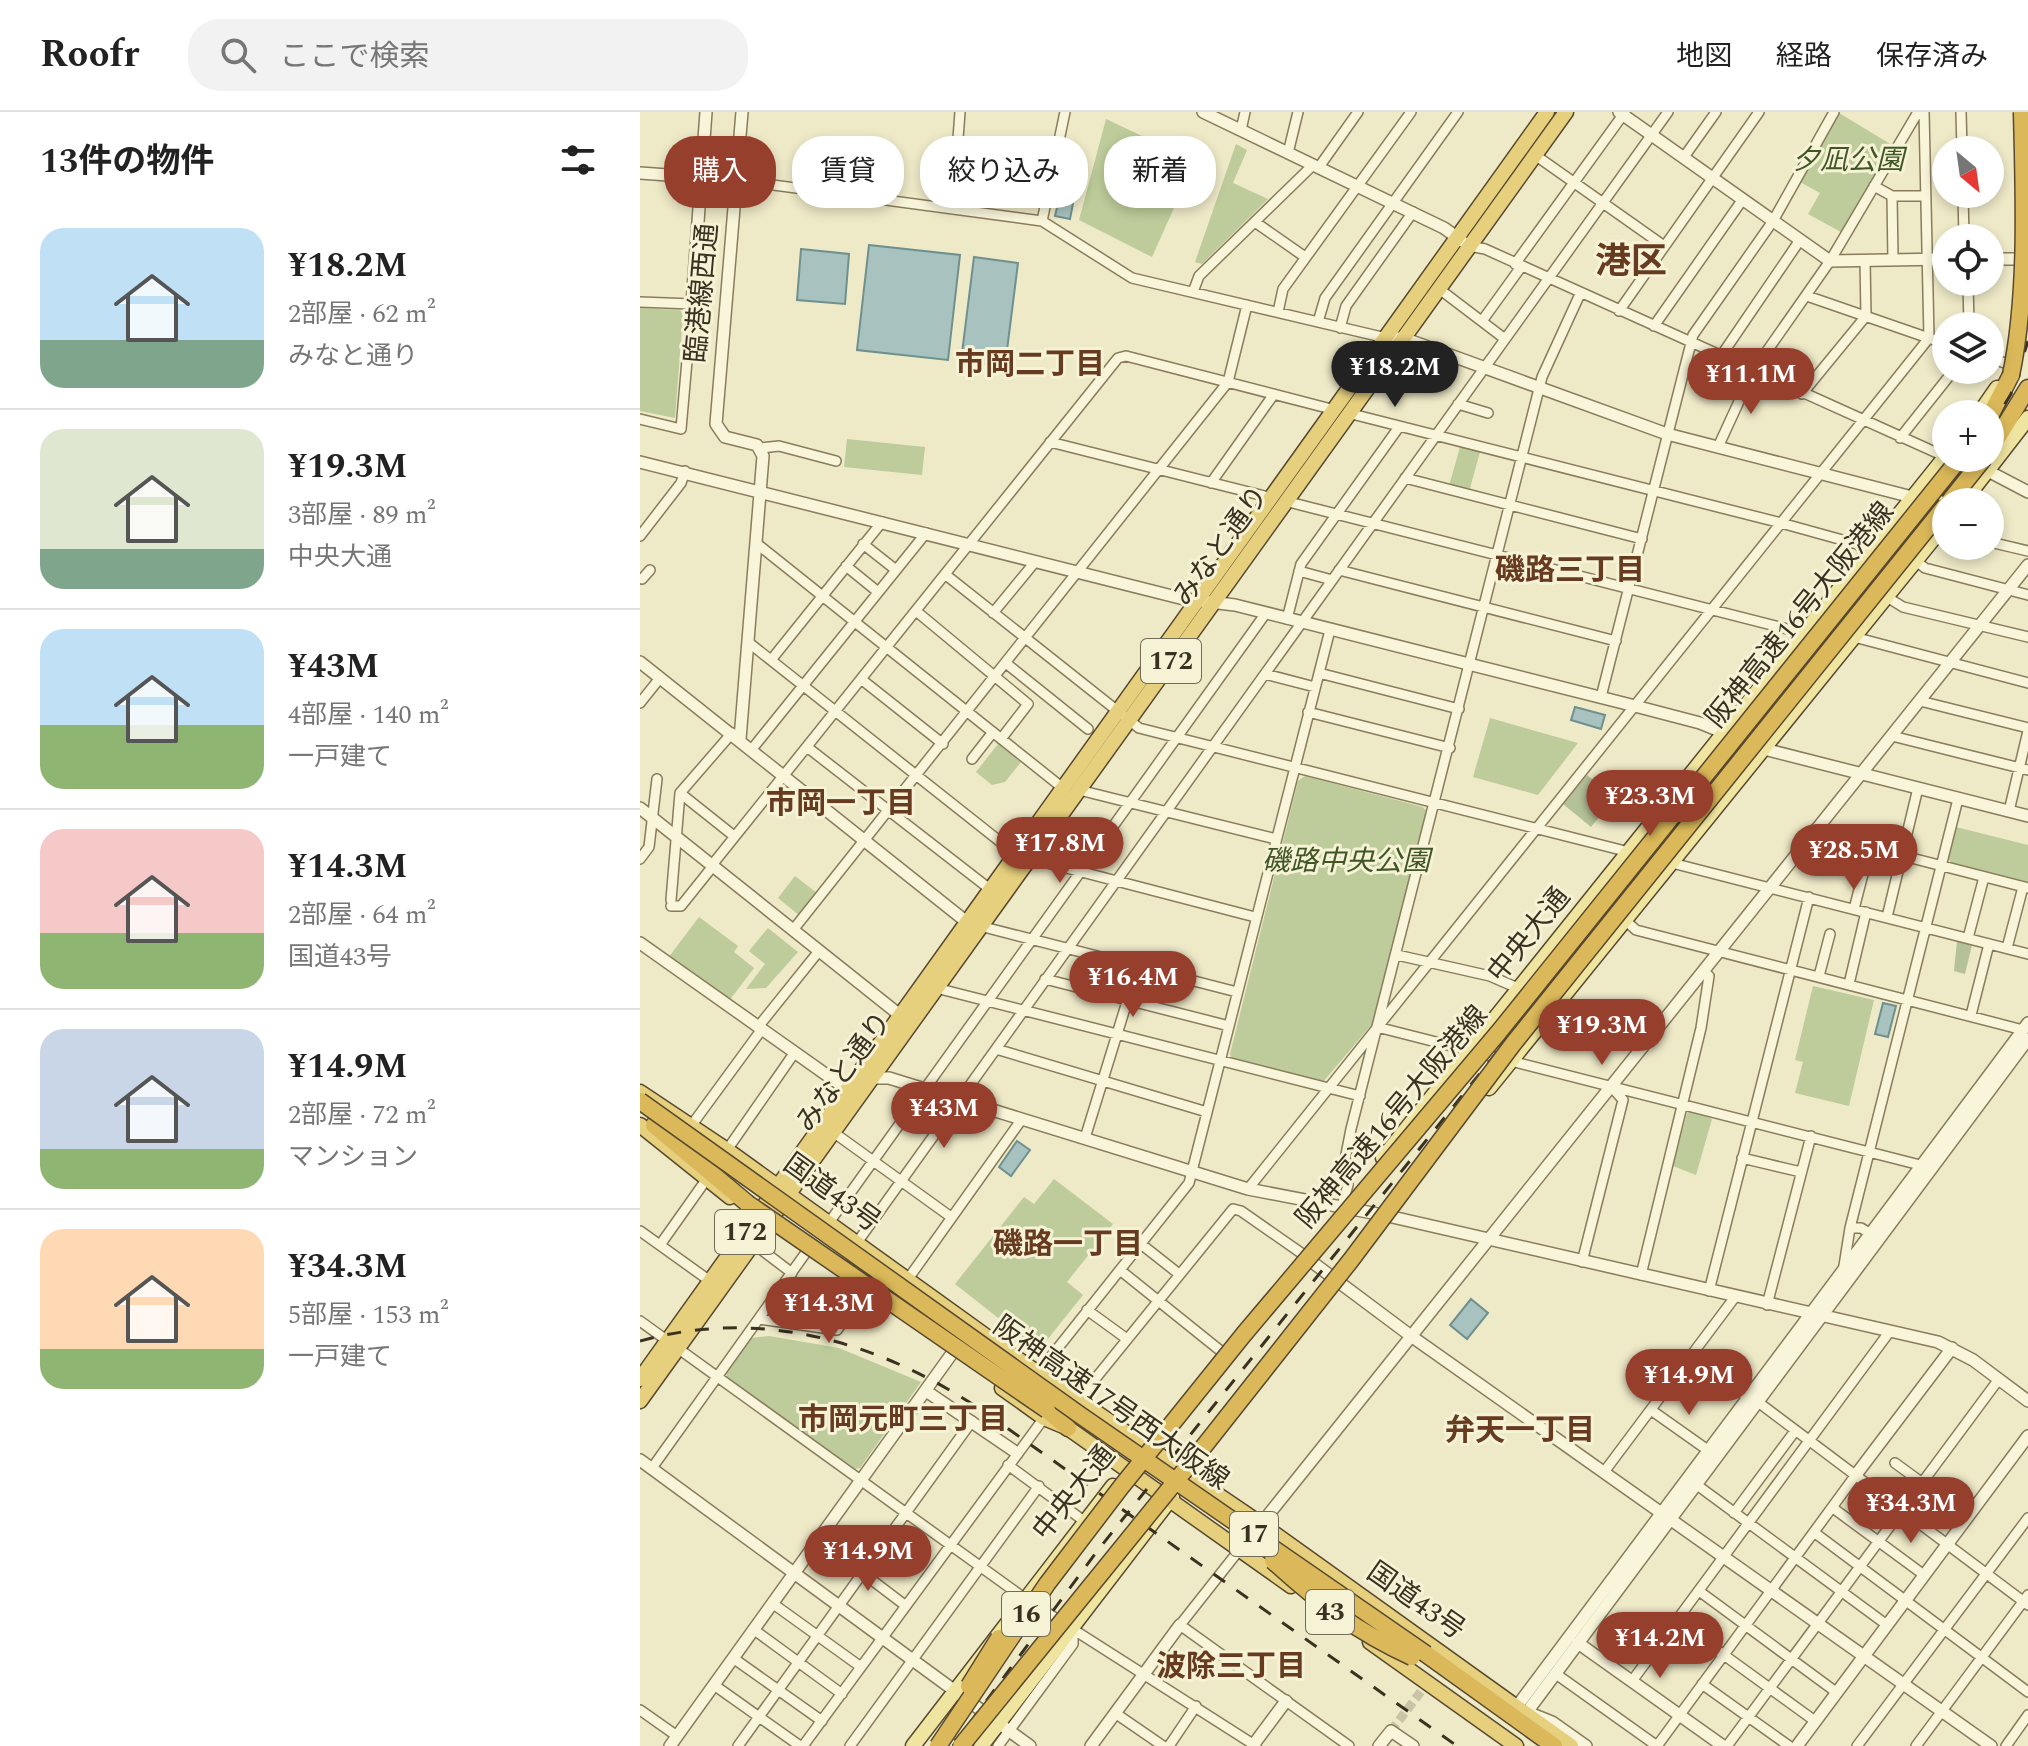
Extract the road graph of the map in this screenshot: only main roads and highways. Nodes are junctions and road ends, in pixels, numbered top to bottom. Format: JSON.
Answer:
{"nodes":[{"id":1,"x":1547,"y":112,"type":"edge"},
{"id":2,"x":1566,"y":112,"type":"edge"},
{"id":3,"x":2014,"y":112,"type":"edge"},
{"id":4,"x":2022,"y":112,"type":"edge"},
{"id":5,"x":2022,"y":258,"type":"edge"},
{"id":6,"x":2028,"y":388,"type":"edge"},
{"id":7,"x":1987,"y":400,"type":"edge"},
{"id":8,"x":1998,"y":400,"type":"edge"},
{"id":9,"x":1342,"y":412,"type":"junction"},
{"id":10,"x":2028,"y":418,"type":"edge"},
{"id":11,"x":2004,"y":427,"type":"edge"},
{"id":12,"x":2004,"y":444,"type":"edge"},
{"id":13,"x":1933,"y":472,"type":"edge"},
{"id":14,"x":1947,"y":472,"type":"edge"},
{"id":15,"x":1978,"y":472,"type":"edge"},
{"id":16,"x":1963,"y":488,"type":"edge"},
{"id":17,"x":1932,"y":523,"type":"edge"},
{"id":18,"x":1932,"y":541,"type":"edge"},
{"id":19,"x":1022,"y":857,"type":"junction"},
{"id":20,"x":974,"y":925,"type":"junction"},
{"id":21,"x":640,"y":1092,"type":"edge"},
{"id":22,"x":640,"y":1101,"type":"edge"},
{"id":23,"x":645,"y":1121,"type":"edge"},
{"id":24,"x":682,"y":1126,"type":"junction"},
{"id":25,"x":783,"y":1190,"type":"junction"},
{"id":26,"x":763,"y":1220,"type":"junction"},
{"id":27,"x":672,"y":1345,"type":"junction"},
{"id":28,"x":1022,"y":1362,"type":"junction"},
{"id":29,"x":640,"y":1379,"type":"edge"},
{"id":30,"x":640,"y":1401,"type":"edge"},
{"id":31,"x":1046,"y":1414,"type":"junction"},
{"id":32,"x":1112,"y":1423,"type":"junction"},
{"id":33,"x":1068,"y":1428,"type":"joint"},
{"id":34,"x":1145,"y":1445,"type":"junction"},
{"id":35,"x":1094,"y":1447,"type":"junction"},
{"id":36,"x":1125,"y":1470,"type":"junction"},
{"id":37,"x":1190,"y":1475,"type":"junction"},
{"id":38,"x":1121,"y":1487,"type":"junction"},
{"id":39,"x":1169,"y":1501,"type":"junction"},
{"id":40,"x":1229,"y":1502,"type":"junction"},
{"id":41,"x":1136,"y":1531,"type":"junction"},
{"id":42,"x":1391,"y":1657,"type":"junction"},
{"id":43,"x":913,"y":1746,"type":"edge"},
{"id":44,"x":926,"y":1746,"type":"edge"},
{"id":45,"x":938,"y":1746,"type":"edge"},
{"id":46,"x":961,"y":1746,"type":"edge"},
{"id":47,"x":974,"y":1746,"type":"edge"},
{"id":48,"x":981,"y":1746,"type":"edge"},
{"id":49,"x":1516,"y":1746,"type":"edge"},
{"id":50,"x":1537,"y":1746,"type":"edge"},
{"id":51,"x":1554,"y":1746,"type":"edge"},
{"id":52,"x":1571,"y":1746,"type":"edge"}],
"edges":[{"from":1,"to":9,"type":"highway","name":"みなと通り","number":"172"},
{"from":2,"to":9,"type":"highway","name":"みなと通り","number":"172"},
{"from":3,"to":5,"type":"main road"},
{"from":4,"to":8,"type":"highway","bridge":true},
{"from":5,"to":7,"type":"main road"},
{"from":6,"to":11,"type":"highway"},
{"from":9,"to":19,"type":"highway","name":"みなと通り","number":"172"},
{"from":10,"to":12,"type":"main road"},
{"from":13,"to":34,"type":"main road","name":"中央大通"},
{"from":14,"to":38,"type":"highway","name":"阪神高速16号大阪港線","number":"16","bridge":true},
{"from":15,"to":16,"type":"highway","name":"阪神高速16号大阪港線","number":"16","bridge":true},
{"from":17,"to":41,"type":"highway","name":"阪神高速16号大阪港線","number":"16","bridge":true},
{"from":18,"to":37,"type":"main road"},
{"from":19,"to":20,"type":"highway","name":"みなと通り","number":"172"},
{"from":19,"to":20,"type":"highway","name":"みなと通り","number":"172"},
{"from":20,"to":25,"type":"highway","name":"みなと通り","number":"172"},
{"from":20,"to":25,"type":"highway","name":"みなと通り","number":"172"},
{"from":21,"to":24,"type":"highway","name":"国道43号","number":"43"},
{"from":22,"to":24,"type":"highway","name":"阪神高速17号西大阪線","number":"17","bridge":true},
{"from":23,"to":26,"type":"highway"},
{"from":23,"to":31,"type":"highway","bridge":true},
{"from":23,"to":50,"type":"highway","name":"阪神高速17号西大阪線","number":"17","bridge":true},
{"from":24,"to":25,"type":"highway","name":"国道43号","number":"43"},
{"from":24,"to":28,"type":"highway","bridge":true},
{"from":24,"to":51,"type":"highway","name":"阪神高速17号西大阪線","number":"17","bridge":true},
{"from":25,"to":26,"type":"highway","name":"みなと通り","number":"172"},
{"from":25,"to":28,"type":"highway","name":"国道43号","number":"43"},
{"from":26,"to":27,"type":"highway","name":"みなと通り","number":"172"},
{"from":26,"to":27,"type":"highway","name":"みなと通り","number":"172"},
{"from":26,"to":31,"type":"highway"},
{"from":27,"to":29,"type":"highway","name":"みなと通り","number":"172"},
{"from":27,"to":30,"type":"highway","name":"みなと通り","number":"172"},
{"from":28,"to":32,"type":"highway","name":"国道43号","number":"43"},
{"from":31,"to":33,"type":"highway"},
{"from":32,"to":34,"type":"highway","name":"国道43号","number":"43"},
{"from":32,"to":35,"type":"highway"},
{"from":33,"to":35,"type":"highway","name":"国道43号","number":"43"},
{"from":34,"to":36,"type":"main road","name":"中央大通"},
{"from":34,"to":37,"type":"highway","name":"国道43号","number":"43"},
{"from":35,"to":36,"type":"highway","name":"国道43号","number":"43"},
{"from":36,"to":39,"type":"highway","name":"国道43号","number":"43"},
{"from":36,"to":43,"type":"main road","name":"中央大通"},
{"from":37,"to":39,"type":"main road"},
{"from":37,"to":40,"type":"highway","name":"国道43号","number":"43"},
{"from":38,"to":44,"type":"highway","bridge":true},
{"from":38,"to":45,"type":"highway","name":"阪神高速16号大阪港線","number":"16","bridge":true},
{"from":39,"to":42,"type":"highway","name":"国道43号","number":"43"},
{"from":39,"to":48,"type":"main road"},
{"from":40,"to":42,"type":"highway","name":"国道43号"},
{"from":40,"to":52,"type":"highway","name":"国道43号","number":"43"},
{"from":41,"to":46,"type":"highway","name":"阪神高速16号大阪港線","number":"16","bridge":true},
{"from":41,"to":47,"type":"highway","bridge":true},
{"from":42,"to":49,"type":"highway","name":"国道43号","number":"43"}]}
